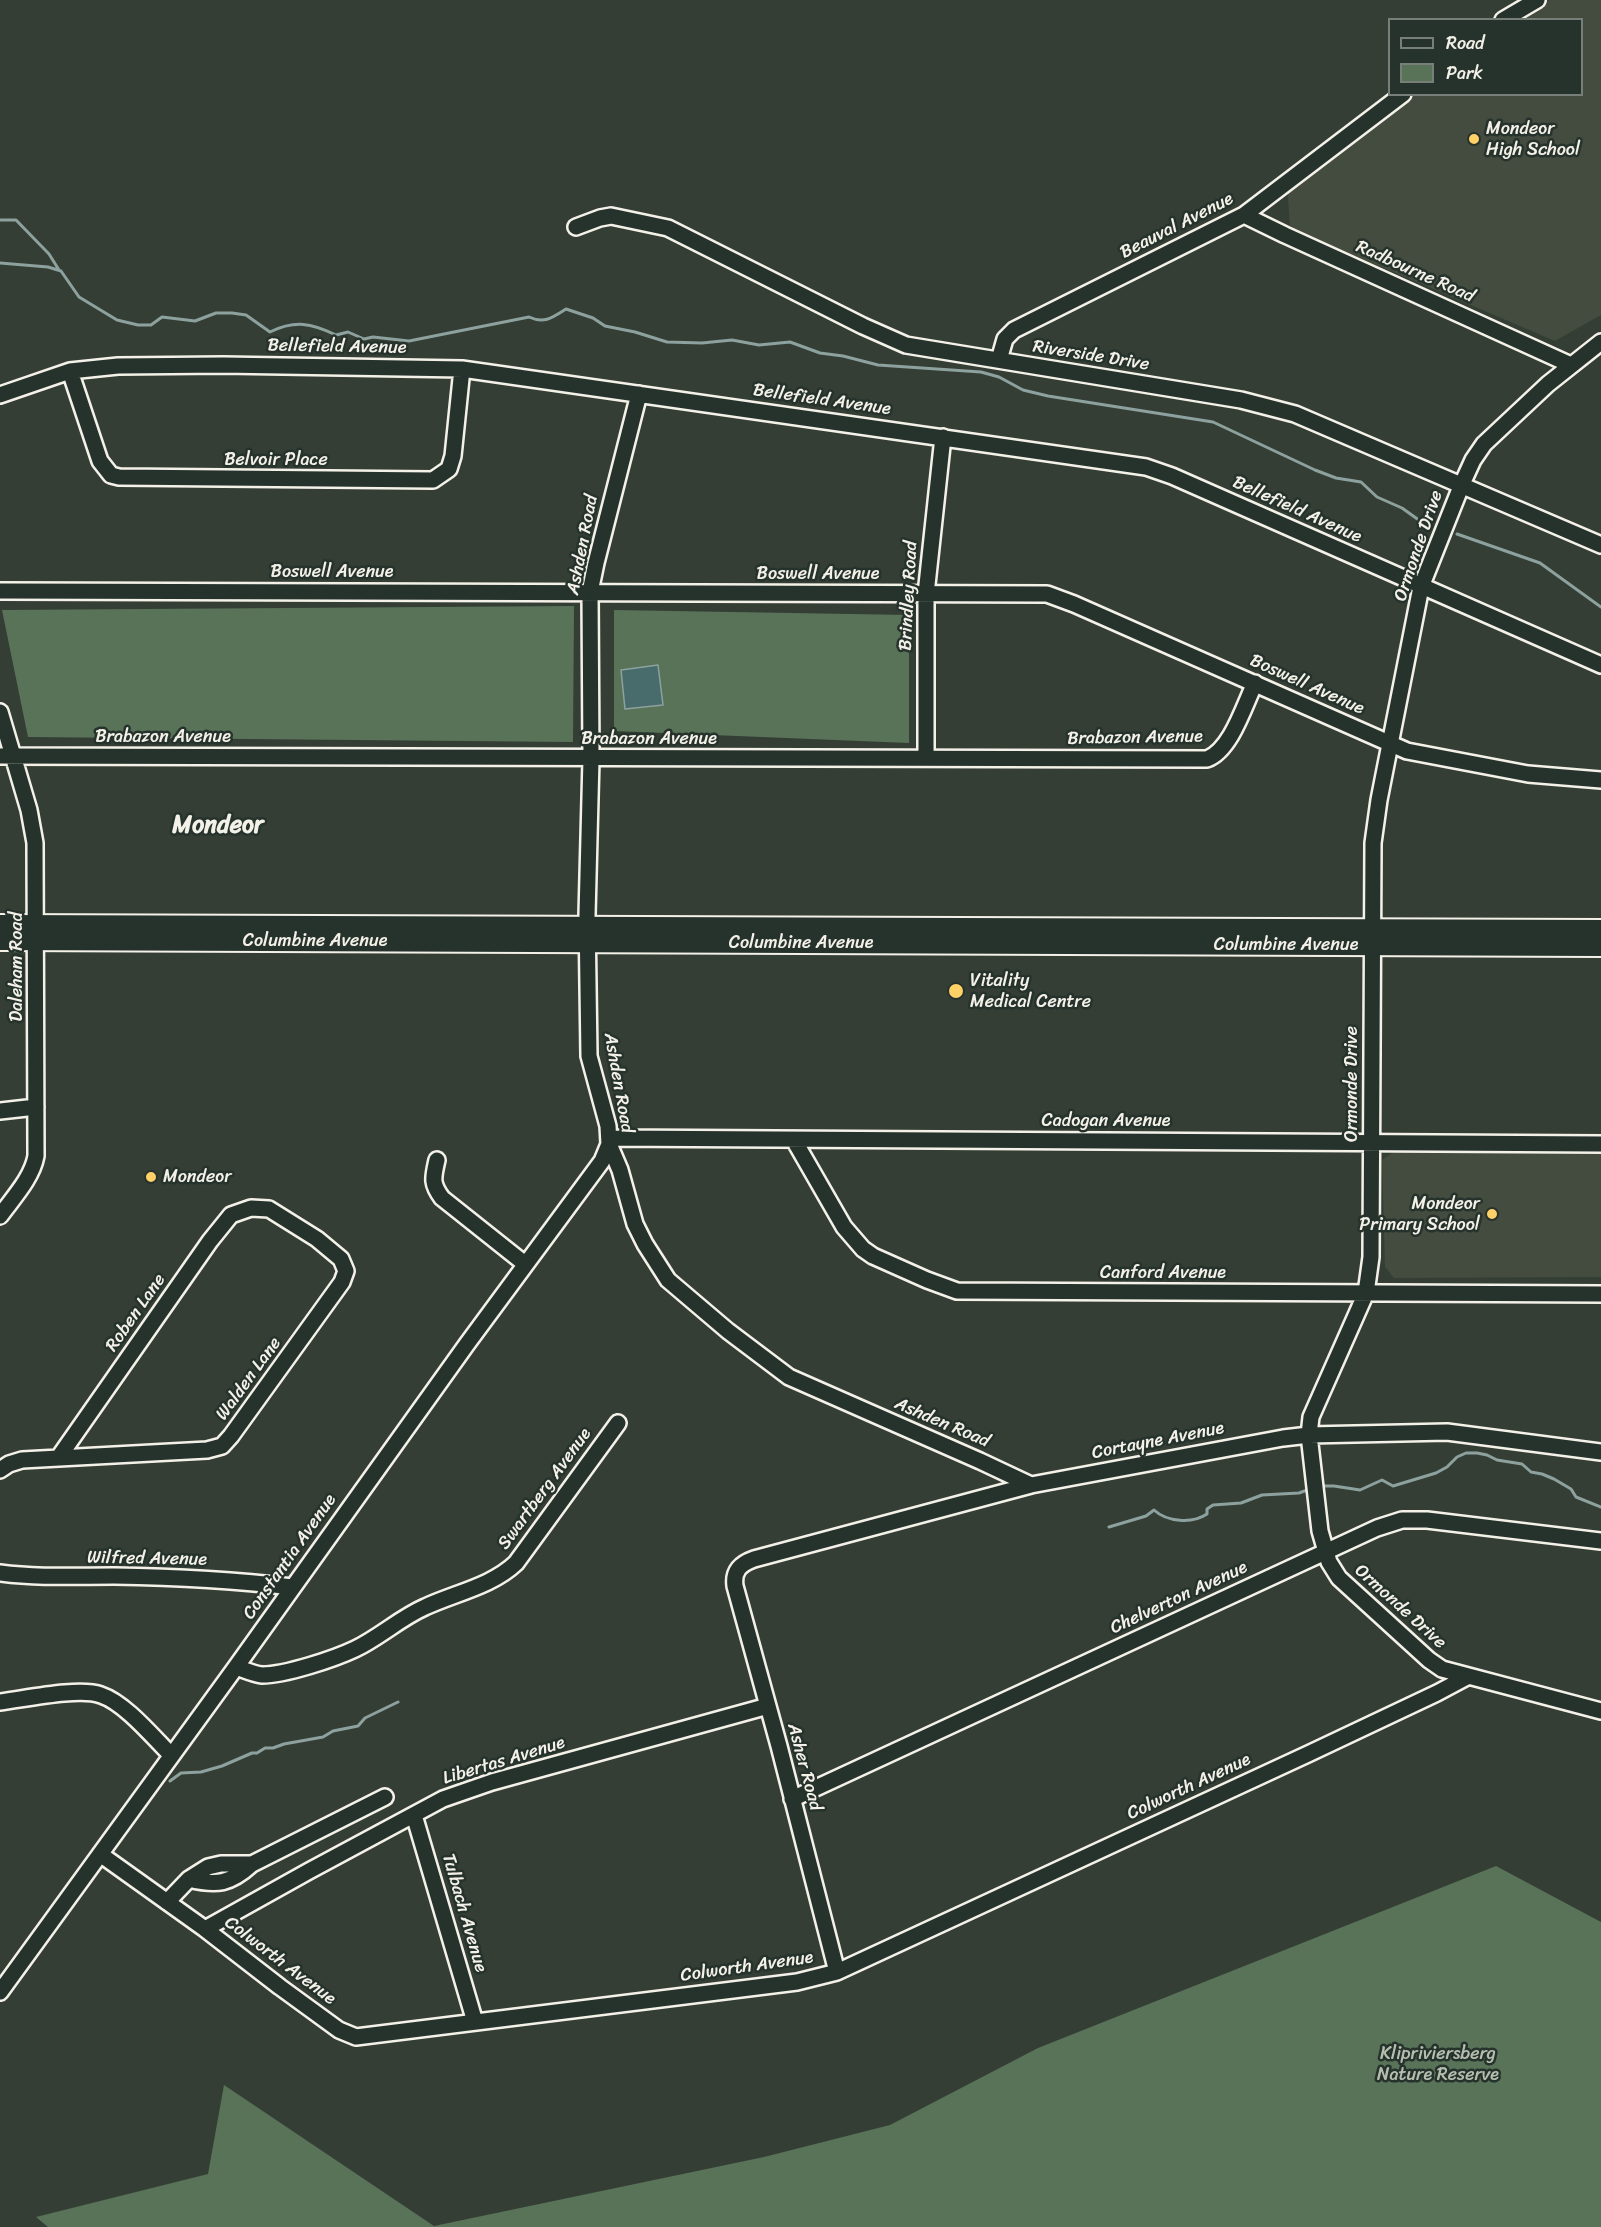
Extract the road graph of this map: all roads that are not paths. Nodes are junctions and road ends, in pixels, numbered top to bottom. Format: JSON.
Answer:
{"nodes":[{"id":1,"x":1537,"y":0,"type":"edge"},
{"id":2,"x":1506,"y":18,"type":"edge"},
{"id":3,"x":1400,"y":96,"type":"edge"},
{"id":4,"x":1244,"y":215,"type":"junction"},
{"id":5,"x":576,"y":227,"type":"dead end"},
{"id":6,"x":1601,"y":342,"type":"edge"},
{"id":7,"x":999,"y":360,"type":"junction"},
{"id":8,"x":1571,"y":365,"type":"junction"},
{"id":9,"x":462,"y":369,"type":"junction"},
{"id":10,"x":70,"y":372,"type":"junction"},
{"id":11,"x":639,"y":393,"type":"junction"},
{"id":12,"x":0,"y":395,"type":"edge"},
{"id":13,"x":943,"y":437,"type":"junction"},
{"id":14,"x":1462,"y":484,"type":"junction"},
{"id":15,"x":1601,"y":545,"type":"edge"},
{"id":16,"x":1422,"y":587,"type":"junction"},
{"id":17,"x":0,"y":591,"type":"edge"},
{"id":18,"x":590,"y":592,"type":"junction"},
{"id":19,"x":926,"y":594,"type":"junction"},
{"id":20,"x":1601,"y":665,"type":"edge"},
{"id":21,"x":1255,"y":683,"type":"junction"},
{"id":22,"x":0,"y":712,"type":"edge"},
{"id":23,"x":1390,"y":744,"type":"junction"},
{"id":24,"x":6,"y":756,"type":"edge"},
{"id":25,"x":926,"y":758,"type":"junction"},
{"id":26,"x":591,"y":759,"type":"junction"},
{"id":27,"x":1601,"y":780,"type":"edge"},
{"id":28,"x":0,"y":925,"type":"edge"},
{"id":29,"x":37,"y":933,"type":"junction"},
{"id":30,"x":588,"y":935,"type":"junction"},
{"id":31,"x":1372,"y":938,"type":"junction"},
{"id":32,"x":1592,"y":938,"type":"edge"},
{"id":33,"x":0,"y":940,"type":"edge"},
{"id":34,"x":36,"y":1107,"type":"junction"},
{"id":35,"x":0,"y":1111,"type":"edge"},
{"id":36,"x":794,"y":1140,"type":"junction"},
{"id":37,"x":610,"y":1141,"type":"junction"},
{"id":38,"x":1371,"y":1142,"type":"junction"},
{"id":39,"x":1601,"y":1144,"type":"edge"},
{"id":40,"x":437,"y":1160,"type":"dead end"},
{"id":41,"x":257,"y":1208,"type":"joint"},
{"id":42,"x":0,"y":1216,"type":"edge"},
{"id":43,"x":525,"y":1264,"type":"junction"},
{"id":44,"x":1366,"y":1293,"type":"junction"},
{"id":45,"x":1601,"y":1294,"type":"edge"},
{"id":46,"x":618,"y":1423,"type":"dead end"},
{"id":47,"x":1309,"y":1435,"type":"junction"},
{"id":48,"x":1601,"y":1452,"type":"edge"},
{"id":49,"x":59,"y":1457,"type":"junction"},
{"id":50,"x":0,"y":1470,"type":"edge"},
{"id":51,"x":1031,"y":1485,"type":"junction"},
{"id":52,"x":1601,"y":1541,"type":"edge"},
{"id":53,"x":1326,"y":1553,"type":"junction"},
{"id":54,"x":735,"y":1572,"type":"joint"},
{"id":55,"x":0,"y":1573,"type":"edge"},
{"id":56,"x":292,"y":1587,"type":"junction"},
{"id":57,"x":236,"y":1667,"type":"junction"},
{"id":58,"x":1467,"y":1677,"type":"junction"},
{"id":59,"x":0,"y":1702,"type":"edge"},
{"id":60,"x":768,"y":1706,"type":"junction"},
{"id":61,"x":1601,"y":1711,"type":"edge"},
{"id":62,"x":171,"y":1755,"type":"junction"},
{"id":63,"x":385,"y":1797,"type":"dead end"},
{"id":64,"x":792,"y":1799,"type":"junction"},
{"id":65,"x":414,"y":1815,"type":"junction"},
{"id":66,"x":100,"y":1854,"type":"junction"},
{"id":67,"x":167,"y":1902,"type":"junction"},
{"id":68,"x":206,"y":1929,"type":"junction"},
{"id":69,"x":837,"y":1971,"type":"junction"},
{"id":70,"x":0,"y":1992,"type":"edge"},
{"id":71,"x":476,"y":2022,"type":"junction"}],
"edges":[{"from":1,"to":2,"type":"street"},
{"from":3,"to":4,"type":"street","name":"Beauval Avenue"},
{"from":4,"to":7,"type":"street","name":"Beauval Avenue"},
{"from":4,"to":8,"type":"street","name":"Radbourne Road"},
{"from":5,"to":7,"type":"street","name":"Riverside Drive"},
{"from":6,"to":8,"type":"street","name":"Ormonde Drive"},
{"from":7,"to":14,"type":"street","name":"Riverside Drive"},
{"from":8,"to":14,"type":"street","name":"Ormonde Drive"},
{"from":9,"to":10,"type":"street","name":"Bellefield Avenue"},
{"from":9,"to":10,"type":"street","name":"Belvoir Place"},
{"from":9,"to":11,"type":"street","name":"Bellefield Avenue"},
{"from":10,"to":12,"type":"street","name":"Bellefield Avenue"},
{"from":11,"to":13,"type":"street","name":"Bellefield Avenue"},
{"from":11,"to":18,"type":"street","name":"Ashden Road"},
{"from":13,"to":16,"type":"street","name":"Bellefield Avenue"},
{"from":13,"to":19,"type":"street","name":"Brindley Road"},
{"from":14,"to":15,"type":"street","name":"Riverside Drive"},
{"from":14,"to":16,"type":"street","name":"Ormonde Drive"},
{"from":16,"to":20,"type":"street","name":"Bellefield Avenue"},
{"from":16,"to":23,"type":"street","name":"Ormonde Drive"},
{"from":17,"to":18,"type":"street","name":"Boswell Avenue"},
{"from":18,"to":19,"type":"street","name":"Boswell Avenue"},
{"from":18,"to":26,"type":"street","name":"Ashden Road"},
{"from":19,"to":21,"type":"street","name":"Boswell Avenue"},
{"from":19,"to":25,"type":"street","name":"Brindley Road"},
{"from":21,"to":23,"type":"street","name":"Boswell Avenue"},
{"from":21,"to":25,"type":"street","name":"Brabazon Avenue"},
{"from":22,"to":24,"type":"street","name":"Daleham Road"},
{"from":23,"to":27,"type":"street","name":"Boswell Avenue"},
{"from":23,"to":31,"type":"street","name":"Ormonde Drive"},
{"from":24,"to":26,"type":"street","name":"Brabazon Avenue"},
{"from":24,"to":29,"type":"street","name":"Daleham Road"},
{"from":25,"to":26,"type":"street","name":"Brabazon Avenue"},
{"from":26,"to":30,"type":"street","name":"Ashden Road"},
{"from":28,"to":29,"type":"main road","name":"Columbine Avenue"},
{"from":29,"to":30,"type":"main road","name":"Columbine Avenue"},
{"from":29,"to":33,"type":"main road","name":"Columbine Avenue"},
{"from":29,"to":34,"type":"street","name":"Daleham Road"},
{"from":30,"to":31,"type":"main road","name":"Columbine Avenue"},
{"from":30,"to":37,"type":"street","name":"Ashden Road"},
{"from":31,"to":32,"type":"main road","name":"Columbine Avenue"},
{"from":31,"to":38,"type":"street","name":"Ormonde Drive"},
{"from":34,"to":35,"type":"street"},
{"from":34,"to":42,"type":"street","name":"Daleham Road"},
{"from":36,"to":37,"type":"street","name":"Cadogan Avenue"},
{"from":36,"to":38,"type":"street","name":"Cadogan Avenue"},
{"from":36,"to":44,"type":"street","name":"Canford Avenue"},
{"from":37,"to":43,"type":"street","name":"Constantia Avenue"},
{"from":37,"to":51,"type":"street","name":"Ashden Road"},
{"from":38,"to":39,"type":"street","name":"Cadogan Avenue"},
{"from":38,"to":44,"type":"street","name":"Ormonde Drive"},
{"from":40,"to":43,"type":"street"},
{"from":41,"to":49,"type":"street","name":"Roben Lane"},
{"from":41,"to":49,"type":"street","name":"Walden Lane"},
{"from":43,"to":56,"type":"street","name":"Constantia Avenue"},
{"from":44,"to":45,"type":"street","name":"Canford Avenue"},
{"from":44,"to":47,"type":"street","name":"Ormonde Drive"},
{"from":46,"to":57,"type":"street","name":"Swartberg Avenue"},
{"from":47,"to":48,"type":"street","name":"Cortayne Avenue"},
{"from":47,"to":51,"type":"street","name":"Cortayne Avenue"},
{"from":47,"to":53,"type":"street","name":"Ormonde Drive"},
{"from":49,"to":50,"type":"street","name":"Walden Lane"},
{"from":51,"to":54,"type":"street","name":"Cortayne Avenue"},
{"from":52,"to":53,"type":"street","name":"Chelverton Avenue"},
{"from":53,"to":58,"type":"street","name":"Ormonde Drive"},
{"from":53,"to":64,"type":"street","name":"Chelverton Avenue"},
{"from":54,"to":60,"type":"street","name":"Asher Road"},
{"from":55,"to":56,"type":"street","name":"Wilfred Avenue"},
{"from":56,"to":57,"type":"street","name":"Constantia Avenue"},
{"from":57,"to":62,"type":"street","name":"Constantia Avenue"},
{"from":58,"to":61,"type":"street","name":"Ormonde Drive"},
{"from":58,"to":69,"type":"street","name":"Colworth Avenue"},
{"from":59,"to":62,"type":"street"},
{"from":60,"to":64,"type":"street","name":"Asher Road"},
{"from":60,"to":65,"type":"street","name":"Libertas Avenue"},
{"from":62,"to":66,"type":"street","name":"Constantia Avenue"},
{"from":63,"to":67,"type":"street"},
{"from":64,"to":69,"type":"street","name":"Asher Road"},
{"from":65,"to":68,"type":"street","name":"Libertas Avenue"},
{"from":65,"to":71,"type":"street","name":"Tulbach Avenue"},
{"from":66,"to":67,"type":"street","name":"Colworth Avenue"},
{"from":66,"to":70,"type":"street","name":"Constantia Avenue"},
{"from":67,"to":68,"type":"street","name":"Colworth Avenue"},
{"from":68,"to":71,"type":"street","name":"Colworth Avenue"},
{"from":69,"to":71,"type":"street","name":"Colworth Avenue"}]}
